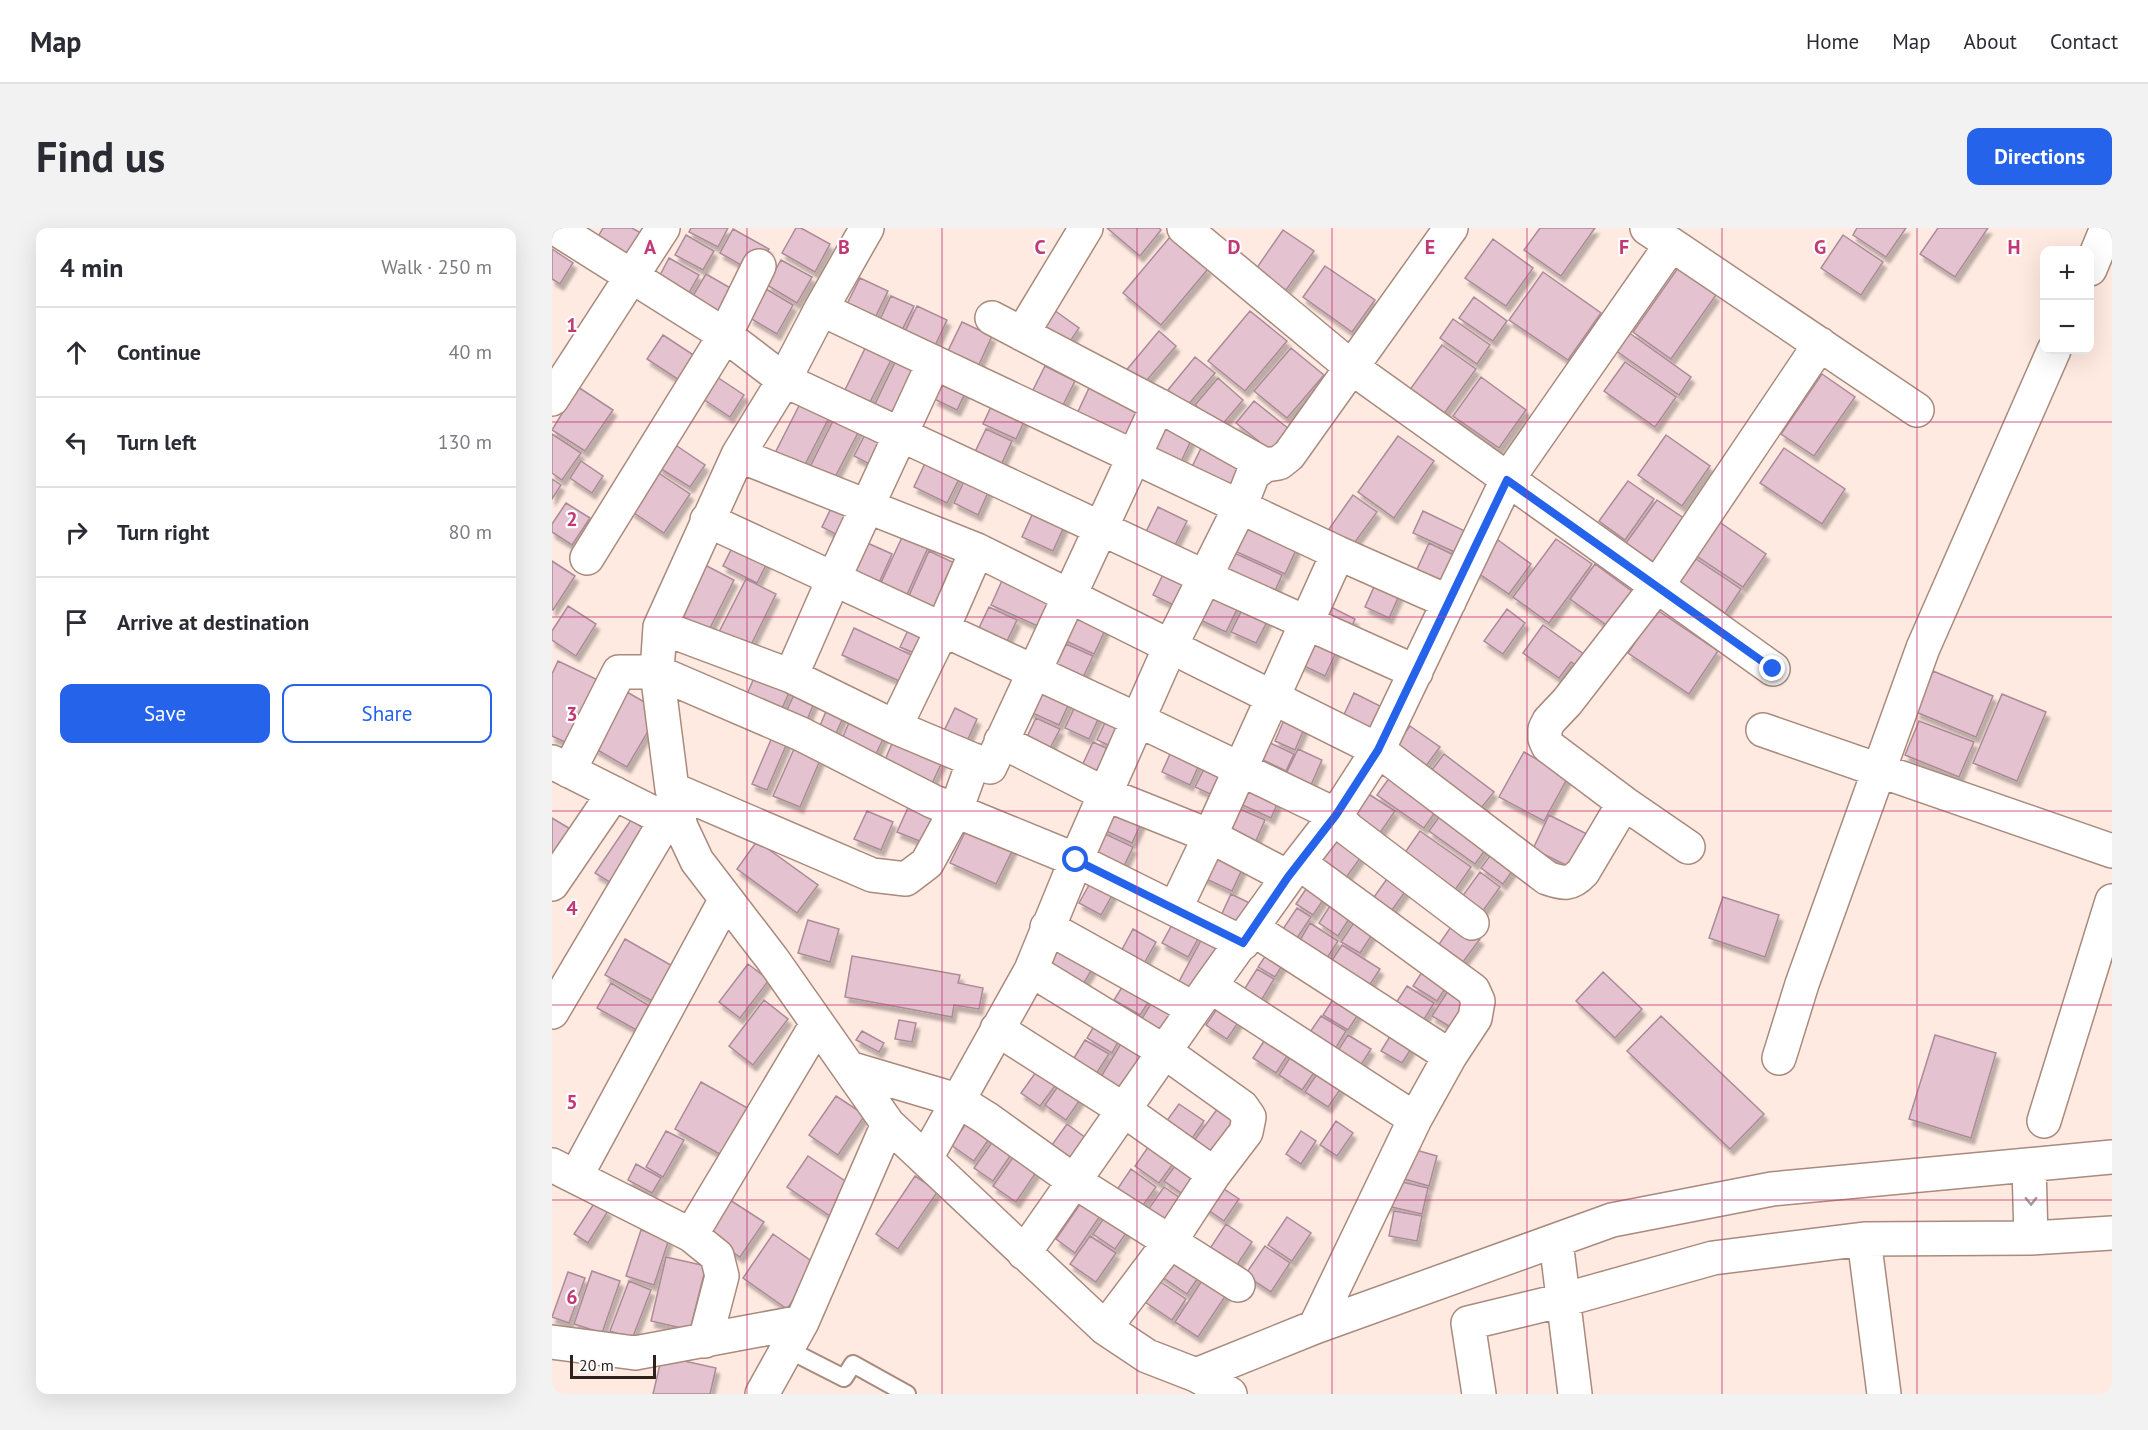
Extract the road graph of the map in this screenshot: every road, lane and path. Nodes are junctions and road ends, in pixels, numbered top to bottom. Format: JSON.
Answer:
{"nodes":[{"id":1,"x":555,"y":228,"type":"edge"},
{"id":2,"x":663,"y":228,"type":"edge"},
{"id":3,"x":867,"y":228,"type":"edge"},
{"id":4,"x":1086,"y":228,"type":"edge"},
{"id":5,"x":1451,"y":228,"type":"edge"},
{"id":6,"x":2107,"y":228,"type":"edge"},
{"id":7,"x":1196,"y":232,"type":"edge"},
{"id":8,"x":1659,"y":236,"type":"edge"},
{"id":9,"x":2094,"y":259,"type":"edge"},
{"id":10,"x":759,"y":266,"type":"dead end"},
{"id":11,"x":633,"y":276,"type":"junction"},
{"id":12,"x":821,"y":309,"type":"junction"},
{"id":13,"x":992,"y":318,"type":"dead end"},
{"id":14,"x":1022,"y":334,"type":"junction"},
{"id":15,"x":725,"y":335,"type":"junction"},
{"id":16,"x":1820,"y":344,"type":"junction"},
{"id":17,"x":2052,"y":354,"type":"edge"},
{"id":18,"x":934,"y":362,"type":"junction"},
{"id":19,"x":1352,"y":367,"type":"junction"},
{"id":20,"x":784,"y":380,"type":"junction"},
{"id":21,"x":552,"y":399,"type":"edge"},
{"id":22,"x":1158,"y":405,"type":"junction"},
{"id":23,"x":1917,"y":410,"type":"dead end"},
{"id":24,"x":902,"y":435,"type":"junction"},
{"id":25,"x":738,"y":455,"type":"junction"},
{"id":26,"x":1134,"y":457,"type":"junction"},
{"id":27,"x":1265,"y":465,"type":"junction"},
{"id":28,"x":1507,"y":480,"type":"junction"},
{"id":29,"x":869,"y":505,"type":"junction"},
{"id":30,"x":1240,"y":507,"type":"junction"},
{"id":31,"x":707,"y":520,"type":"junction"},
{"id":32,"x":1101,"y":528,"type":"junction"},
{"id":33,"x":977,"y":550,"type":"junction"},
{"id":34,"x":1338,"y":553,"type":"junction"},
{"id":35,"x":587,"y":558,"type":"dead end"},
{"id":36,"x":1205,"y":577,"type":"junction"},
{"id":37,"x":834,"y":578,"type":"junction"},
{"id":38,"x":1657,"y":586,"type":"junction"},
{"id":39,"x":1069,"y":596,"type":"junction"},
{"id":40,"x":1449,"y":602,"type":"junction"},
{"id":41,"x":1306,"y":623,"type":"junction"},
{"id":42,"x":660,"y":627,"type":"junction"},
{"id":43,"x":942,"y":630,"type":"junction"},
{"id":44,"x":1170,"y":647,"type":"junction"},
{"id":45,"x":1773,"y":669,"type":"dead end"},
{"id":46,"x":657,"y":672,"type":"junction"},
{"id":47,"x":1034,"y":672,"type":"junction"},
{"id":48,"x":1416,"y":672,"type":"junction"},
{"id":49,"x":791,"y":676,"type":"junction"},
{"id":50,"x":1272,"y":698,"type":"junction"},
{"id":51,"x":1138,"y":720,"type":"junction"},
{"id":52,"x":895,"y":727,"type":"junction"},
{"id":53,"x":1763,"y":730,"type":"dead end"},
{"id":54,"x":1001,"y":741,"type":"junction"},
{"id":55,"x":1378,"y":750,"type":"junction"},
{"id":56,"x":974,"y":760,"type":"junction"},
{"id":57,"x":560,"y":766,"type":"edge"},
{"id":58,"x":1239,"y":769,"type":"junction"},
{"id":59,"x":1879,"y":772,"type":"junction"},
{"id":60,"x":672,"y":789,"type":"junction"},
{"id":61,"x":614,"y":793,"type":"junction"},
{"id":62,"x":1105,"y":794,"type":"junction"},
{"id":63,"x":1624,"y":804,"type":"junction"},
{"id":64,"x":956,"y":810,"type":"junction"},
{"id":65,"x":1336,"y":815,"type":"junction"},
{"id":66,"x":674,"y":824,"type":"junction"},
{"id":67,"x":1210,"y":836,"type":"junction"},
{"id":68,"x":1688,"y":847,"type":"dead end"},
{"id":69,"x":2112,"y":851,"type":"edge"},
{"id":70,"x":1076,"y":860,"type":"junction"},
{"id":71,"x":1294,"y":870,"type":"junction"},
{"id":72,"x":552,"y":884,"type":"edge"},
{"id":73,"x":726,"y":899,"type":"junction"},
{"id":74,"x":2112,"y":901,"type":"edge"},
{"id":75,"x":1175,"y":909,"type":"junction"},
{"id":76,"x":1472,"y":923,"type":"dead end"},
{"id":77,"x":1047,"y":927,"type":"junction"},
{"id":78,"x":1248,"y":936,"type":"junction"},
{"id":79,"x":1031,"y":970,"type":"junction"},
{"id":80,"x":1202,"y":998,"type":"junction"},
{"id":81,"x":552,"y":1012,"type":"edge"},
{"id":82,"x":817,"y":1024,"type":"junction"},
{"id":83,"x":997,"y":1029,"type":"junction"},
{"id":84,"x":1165,"y":1052,"type":"junction"},
{"id":85,"x":1450,"y":1056,"type":"junction"},
{"id":86,"x":1779,"y":1058,"type":"dead end"},
{"id":87,"x":849,"y":1068,"type":"junction"},
{"id":88,"x":957,"y":1100,"type":"junction"},
{"id":89,"x":1124,"y":1110,"type":"junction"},
{"id":90,"x":1414,"y":1119,"type":"junction"},
{"id":91,"x":2044,"y":1121,"type":"dead end"},
{"id":92,"x":888,"y":1124,"type":"junction"},
{"id":93,"x":2112,"y":1157,"type":"edge"},
{"id":94,"x":926,"y":1158,"type":"junction"},
{"id":95,"x":2029,"y":1165,"type":"junction"},
{"id":96,"x":564,"y":1170,"type":"edge"},
{"id":97,"x":1214,"y":1174,"type":"junction"},
{"id":98,"x":1074,"y":1181,"type":"junction"},
{"id":99,"x":2112,"y":1233,"type":"edge"},
{"id":100,"x":691,"y":1235,"type":"junction"},
{"id":101,"x":2031,"y":1238,"type":"junction"},
{"id":102,"x":1864,"y":1239,"type":"junction"},
{"id":103,"x":1556,"y":1241,"type":"junction"},
{"id":104,"x":1169,"y":1243,"type":"junction"},
{"id":105,"x":1024,"y":1253,"type":"junction"},
{"id":106,"x":1238,"y":1285,"type":"dead end"},
{"id":107,"x":1563,"y":1300,"type":"junction"},
{"id":108,"x":1316,"y":1327,"type":"junction"},
{"id":109,"x":1105,"y":1328,"type":"junction"},
{"id":110,"x":794,"y":1335,"type":"junction"},
{"id":111,"x":705,"y":1341,"type":"junction"},
{"id":112,"x":552,"y":1342,"type":"edge"},
{"id":113,"x":1207,"y":1386,"type":"edge"},
{"id":114,"x":762,"y":1394,"type":"edge"},
{"id":115,"x":907,"y":1394,"type":"edge"},
{"id":116,"x":1479,"y":1394,"type":"edge"},
{"id":117,"x":1575,"y":1394,"type":"edge"},
{"id":118,"x":1884,"y":1394,"type":"edge"}],
"edges":[{"from":1,"to":11,"type":"street"},
{"from":2,"to":11,"type":"street"},
{"from":3,"to":12,"type":"street"},
{"from":4,"to":14,"type":"street"},
{"from":5,"to":19,"type":"street"},
{"from":6,"to":9,"type":"street"},
{"from":7,"to":19,"type":"street"},
{"from":8,"to":16,"type":"street"},
{"from":8,"to":28,"type":"street"},
{"from":10,"to":15,"type":"street"},
{"from":11,"to":15,"type":"street"},
{"from":11,"to":21,"type":"street"},
{"from":12,"to":18,"type":"street"},
{"from":12,"to":20,"type":"street"},
{"from":13,"to":14,"type":"street"},
{"from":14,"to":22,"type":"street"},
{"from":15,"to":20,"type":"street"},
{"from":15,"to":35,"type":"street"},
{"from":16,"to":23,"type":"street"},
{"from":16,"to":38,"type":"street"},
{"from":17,"to":59,"type":"street"},
{"from":18,"to":24,"type":"street"},
{"from":18,"to":26,"type":"street"},
{"from":19,"to":27,"type":"street"},
{"from":19,"to":28,"type":"street"},
{"from":20,"to":24,"type":"street"},
{"from":20,"to":25,"type":"street"},
{"from":22,"to":26,"type":"street"},
{"from":22,"to":27,"type":"street"},
{"from":24,"to":29,"type":"street"},
{"from":24,"to":32,"type":"street"},
{"from":25,"to":29,"type":"street"},
{"from":25,"to":31,"type":"street"},
{"from":26,"to":30,"type":"street"},
{"from":26,"to":32,"type":"street"},
{"from":27,"to":30,"type":"street"},
{"from":28,"to":38,"type":"street"},
{"from":28,"to":40,"type":"street"},
{"from":29,"to":33,"type":"street"},
{"from":29,"to":37,"type":"street"},
{"from":30,"to":34,"type":"street"},
{"from":30,"to":36,"type":"street"},
{"from":31,"to":37,"type":"street"},
{"from":31,"to":42,"type":"street"},
{"from":32,"to":36,"type":"street"},
{"from":32,"to":39,"type":"street"},
{"from":33,"to":39,"type":"street"},
{"from":33,"to":43,"type":"street"},
{"from":34,"to":40,"type":"street"},
{"from":34,"to":41,"type":"street"},
{"from":36,"to":41,"type":"street"},
{"from":36,"to":44,"type":"street"},
{"from":37,"to":43,"type":"street"},
{"from":37,"to":49,"type":"street"},
{"from":38,"to":45,"type":"street"},
{"from":38,"to":63,"type":"street"},
{"from":39,"to":44,"type":"street"},
{"from":39,"to":47,"type":"street"},
{"from":40,"to":48,"type":"street"},
{"from":41,"to":48,"type":"street"},
{"from":41,"to":50,"type":"street"},
{"from":42,"to":46,"type":"street"},
{"from":42,"to":49,"type":"street"},
{"from":43,"to":47,"type":"street"},
{"from":43,"to":52,"type":"street"},
{"from":44,"to":50,"type":"street"},
{"from":44,"to":51,"type":"street"},
{"from":46,"to":57,"type":"street"},
{"from":46,"to":60,"type":"street"},
{"from":46,"to":64,"type":"street"},
{"from":47,"to":51,"type":"street"},
{"from":47,"to":54,"type":"street"},
{"from":48,"to":55,"type":"street"},
{"from":49,"to":52,"type":"street"},
{"from":50,"to":55,"type":"street"},
{"from":50,"to":58,"type":"street"},
{"from":51,"to":58,"type":"street"},
{"from":51,"to":62,"type":"street"},
{"from":52,"to":56,"type":"street"},
{"from":53,"to":59,"type":"street"},
{"from":54,"to":56,"type":"street"},
{"from":54,"to":62,"type":"street"},
{"from":55,"to":63,"type":"street"},
{"from":55,"to":65,"type":"street"},
{"from":56,"to":64,"type":"street"},
{"from":57,"to":61,"type":"street"},
{"from":58,"to":65,"type":"street"},
{"from":58,"to":67,"type":"street"},
{"from":59,"to":69,"type":"street"},
{"from":59,"to":86,"type":"street"},
{"from":60,"to":64,"type":"street"},
{"from":60,"to":66,"type":"street"},
{"from":61,"to":66,"type":"street"},
{"from":61,"to":72,"type":"street"},
{"from":62,"to":67,"type":"street"},
{"from":62,"to":70,"type":"street"},
{"from":63,"to":68,"type":"street"},
{"from":64,"to":70,"type":"street"},
{"from":65,"to":71,"type":"street"},
{"from":65,"to":76,"type":"street"},
{"from":66,"to":73,"type":"street"},
{"from":66,"to":81,"type":"street"},
{"from":67,"to":71,"type":"street"},
{"from":67,"to":75,"type":"street"},
{"from":70,"to":75,"type":"street"},
{"from":70,"to":77,"type":"street"},
{"from":71,"to":78,"type":"street"},
{"from":71,"to":85,"type":"street"},
{"from":73,"to":82,"type":"street"},
{"from":73,"to":96,"type":"street"},
{"from":74,"to":91,"type":"street"},
{"from":75,"to":78,"type":"street"},
{"from":77,"to":79,"type":"street"},
{"from":77,"to":80,"type":"street"},
{"from":78,"to":80,"type":"street"},
{"from":78,"to":85,"type":"street"},
{"from":79,"to":83,"type":"street"},
{"from":79,"to":84,"type":"street"},
{"from":80,"to":84,"type":"street"},
{"from":80,"to":90,"type":"street"},
{"from":82,"to":87,"type":"street"},
{"from":82,"to":100,"type":"street"},
{"from":83,"to":88,"type":"street"},
{"from":83,"to":89,"type":"street"},
{"from":84,"to":89,"type":"street"},
{"from":84,"to":97,"type":"street"},
{"from":85,"to":90,"type":"street"},
{"from":87,"to":88,"type":"street"},
{"from":87,"to":92,"type":"street"},
{"from":88,"to":94,"type":"street"},
{"from":88,"to":98,"type":"street"},
{"from":89,"to":97,"type":"street"},
{"from":89,"to":98,"type":"street"},
{"from":90,"to":108,"type":"street"},
{"from":92,"to":94,"type":"street"},
{"from":92,"to":110,"type":"street"},
{"from":93,"to":95,"type":"street"},
{"from":94,"to":105,"type":"street"},
{"from":95,"to":101,"type":"street","one_way":true},
{"from":95,"to":103,"type":"street"},
{"from":96,"to":100,"type":"street"},
{"from":97,"to":104,"type":"street"},
{"from":98,"to":104,"type":"street"},
{"from":98,"to":105,"type":"street"},
{"from":99,"to":101,"type":"street"},
{"from":100,"to":111,"type":"street"},
{"from":101,"to":102,"type":"street"},
{"from":102,"to":107,"type":"street"},
{"from":102,"to":118,"type":"street"},
{"from":103,"to":107,"type":"street"},
{"from":103,"to":108,"type":"street"},
{"from":104,"to":106,"type":"street"},
{"from":104,"to":109,"type":"street"},
{"from":105,"to":109,"type":"street"},
{"from":107,"to":116,"type":"street"},
{"from":107,"to":117,"type":"street"},
{"from":108,"to":113,"type":"street"},
{"from":109,"to":113,"type":"street"},
{"from":110,"to":111,"type":"street"},
{"from":110,"to":114,"type":"street"},
{"from":110,"to":115,"type":"lane"},
{"from":111,"to":112,"type":"street"}]}
